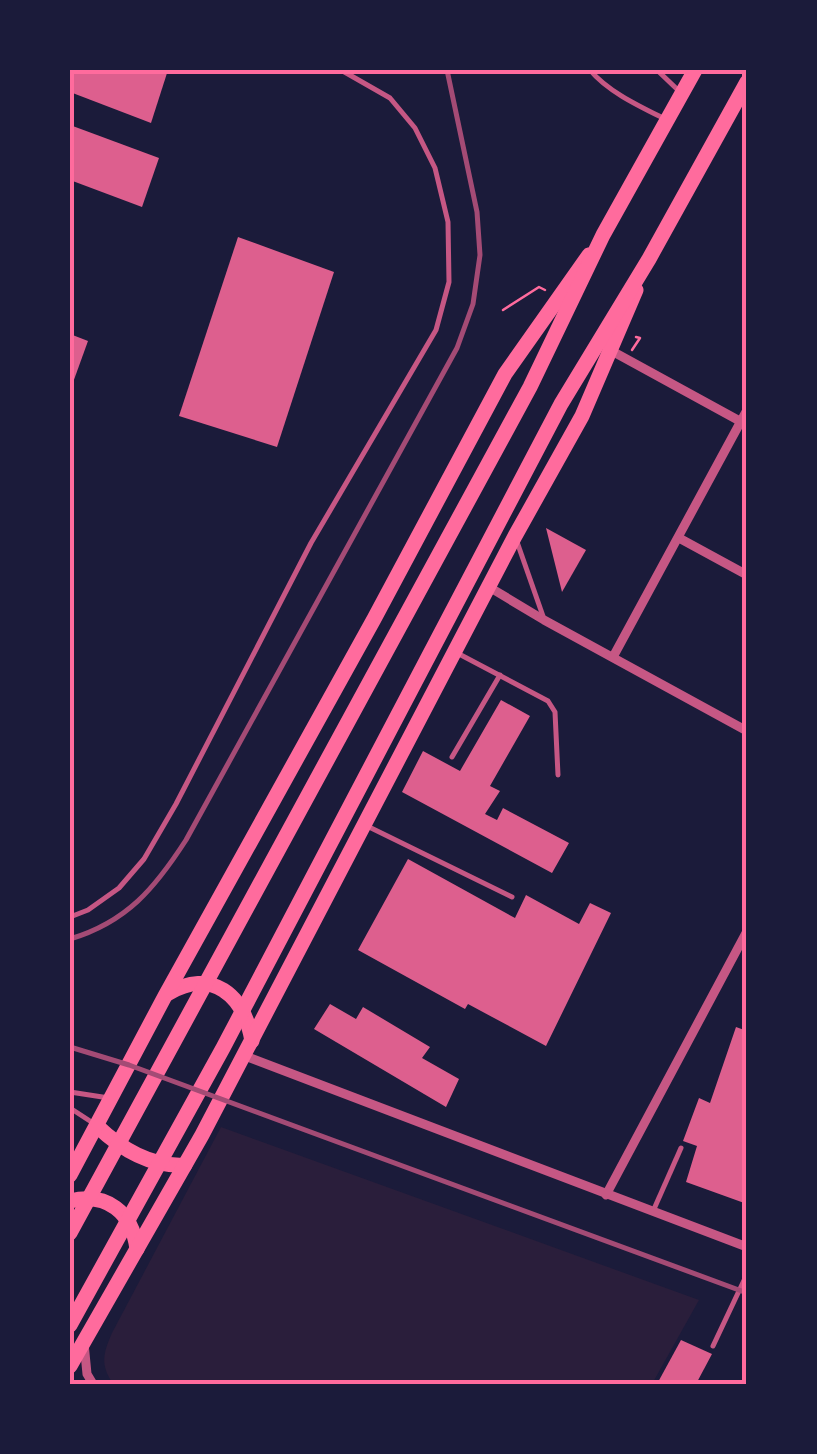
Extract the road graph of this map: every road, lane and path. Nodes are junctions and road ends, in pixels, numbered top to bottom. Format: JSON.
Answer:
{"nodes":[{"id":1,"x":341,"y":70,"type":"edge"},
{"id":2,"x":590,"y":70,"type":"edge"},
{"id":3,"x":657,"y":70,"type":"edge"},
{"id":4,"x":695,"y":70,"type":"edge"},
{"id":5,"x":747,"y":82,"type":"edge"},
{"id":6,"x":682,"y":93,"type":"junction"},
{"id":7,"x":668,"y":120,"type":"junction"},
{"id":8,"x":602,"y":235,"type":"junction"},
{"id":9,"x":649,"y":259,"type":"junction"},
{"id":10,"x":556,"y":296,"type":"dead end"},
{"id":11,"x":503,"y":310,"type":"dead end"},
{"id":12,"x":623,"y":330,"type":"dead end"},
{"id":13,"x":640,"y":338,"type":"dead end"},
{"id":14,"x":610,"y":350,"type":"junction"},
{"id":15,"x":747,"y":410,"type":"edge"},
{"id":16,"x":744,"y":423,"type":"edge"},
{"id":17,"x":516,"y":536,"type":"junction"},
{"id":18,"x":679,"y":538,"type":"junction"},
{"id":19,"x":747,"y":575,"type":"edge"},
{"id":20,"x":489,"y":587,"type":"junction"},
{"id":21,"x":544,"y":620,"type":"junction"},
{"id":22,"x":455,"y":652,"type":"junction"},
{"id":23,"x":612,"y":657,"type":"junction"},
{"id":24,"x":500,"y":675,"type":"junction"},
{"id":25,"x":747,"y":730,"type":"edge"},
{"id":26,"x":452,"y":756,"type":"dead end"},
{"id":27,"x":558,"y":775,"type":"dead end"},
{"id":28,"x":364,"y":825,"type":"junction"},
{"id":29,"x":512,"y":897,"type":"dead end"},
{"id":30,"x":70,"y":917,"type":"edge"},
{"id":31,"x":747,"y":931,"type":"edge"},
{"id":32,"x":165,"y":996,"type":"junction"},
{"id":33,"x":248,"y":1048,"type":"junction"},
{"id":34,"x":70,"y":1092,"type":"edge"},
{"id":35,"x":112,"y":1099,"type":"junction"},
{"id":36,"x":70,"y":1108,"type":"edge"},
{"id":37,"x":97,"y":1126,"type":"junction"},
{"id":38,"x":680,"y":1148,"type":"dead end"},
{"id":39,"x":185,"y":1164,"type":"junction"},
{"id":40,"x":70,"y":1175,"type":"edge"},
{"id":41,"x":606,"y":1194,"type":"junction"},
{"id":42,"x":70,"y":1202,"type":"edge"},
{"id":43,"x":653,"y":1212,"type":"junction"},
{"id":44,"x":70,"y":1234,"type":"edge"},
{"id":45,"x":747,"y":1247,"type":"edge"},
{"id":46,"x":136,"y":1249,"type":"junction"},
{"id":47,"x":747,"y":1274,"type":"edge"},
{"id":48,"x":70,"y":1325,"type":"edge"},
{"id":49,"x":84,"y":1341,"type":"junction"},
{"id":50,"x":713,"y":1346,"type":"dead end"},
{"id":51,"x":70,"y":1366,"type":"edge"},
{"id":52,"x":93,"y":1384,"type":"edge"}],
"edges":[{"from":1,"to":30,"type":"lane"},
{"from":2,"to":7,"type":"lane"},
{"from":3,"to":6,"type":"lane"},
{"from":4,"to":6,"type":"main road"},
{"from":5,"to":9,"type":"main road"},
{"from":6,"to":7,"type":"main road"},
{"from":7,"to":8,"type":"main road"},
{"from":8,"to":32,"type":"main road"},
{"from":8,"to":44,"type":"main road"},
{"from":9,"to":14,"type":"main road"},
{"from":9,"to":48,"type":"main road"},
{"from":10,"to":11,"type":"path"},
{"from":12,"to":13,"type":"path"},
{"from":14,"to":16,"type":"street"},
{"from":14,"to":17,"type":"main road"},
{"from":15,"to":16,"type":"street"},
{"from":16,"to":18,"type":"street"},
{"from":17,"to":20,"type":"main road"},
{"from":17,"to":21,"type":"lane"},
{"from":18,"to":19,"type":"street"},
{"from":18,"to":23,"type":"street"},
{"from":20,"to":21,"type":"street"},
{"from":20,"to":22,"type":"main road"},
{"from":21,"to":23,"type":"street"},
{"from":22,"to":24,"type":"lane"},
{"from":22,"to":28,"type":"main road"},
{"from":23,"to":25,"type":"street"},
{"from":24,"to":26,"type":"lane"},
{"from":24,"to":27,"type":"lane"},
{"from":28,"to":29,"type":"lane"},
{"from":28,"to":33,"type":"main road"},
{"from":31,"to":41,"type":"street"},
{"from":32,"to":33,"type":"main road"},
{"from":32,"to":35,"type":"main road"},
{"from":33,"to":39,"type":"main road"},
{"from":33,"to":41,"type":"street"},
{"from":34,"to":35,"type":"lane"},
{"from":35,"to":37,"type":"main road"},
{"from":36,"to":37,"type":"lane"},
{"from":37,"to":39,"type":"main road"},
{"from":37,"to":40,"type":"main road"},
{"from":38,"to":43,"type":"lane"},
{"from":39,"to":46,"type":"main road"},
{"from":41,"to":43,"type":"street"},
{"from":42,"to":46,"type":"main road"},
{"from":43,"to":45,"type":"street"},
{"from":46,"to":49,"type":"main road"},
{"from":47,"to":50,"type":"lane"},
{"from":49,"to":51,"type":"main road"},
{"from":49,"to":52,"type":"street"}]}
